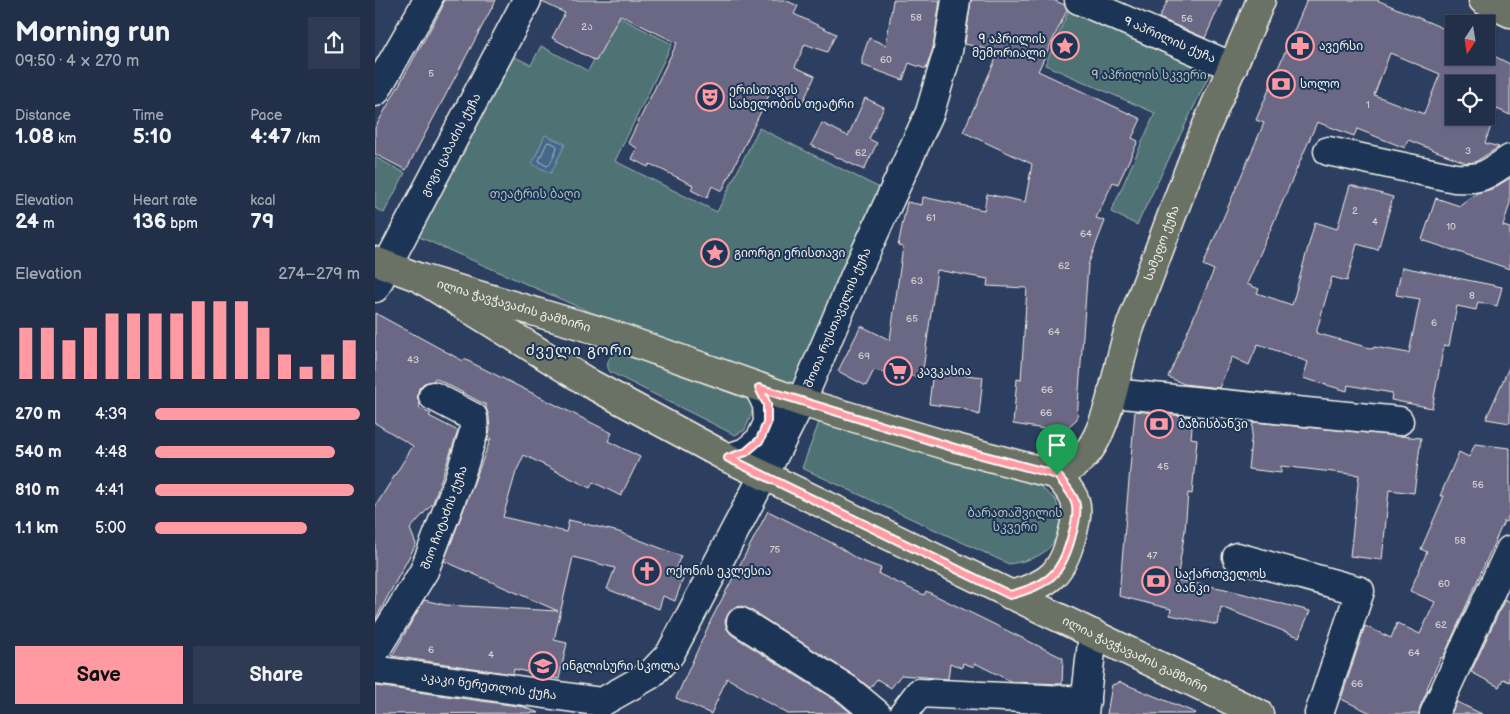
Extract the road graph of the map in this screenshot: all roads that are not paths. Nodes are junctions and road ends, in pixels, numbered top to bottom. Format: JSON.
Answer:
{"nodes":[{"id":1,"x":427,"y":0,"type":"edge"},
{"id":2,"x":527,"y":0,"type":"edge"},
{"id":3,"x":956,"y":0,"type":"edge"},
{"id":4,"x":1079,"y":0,"type":"edge"},
{"id":5,"x":1261,"y":0,"type":"edge"},
{"id":6,"x":1483,"y":0,"type":"edge"},
{"id":7,"x":1510,"y":13,"type":"edge"},
{"id":8,"x":1233,"y":67,"type":"junction"},
{"id":9,"x":375,"y":92,"type":"edge"},
{"id":10,"x":1328,"y":151,"type":"dead end"},
{"id":11,"x":1510,"y":159,"type":"edge"},
{"id":12,"x":379,"y":271,"type":"edge"},
{"id":13,"x":420,"y":278,"type":"junction"},
{"id":14,"x":759,"y":388,"type":"junction"},
{"id":15,"x":1112,"y":393,"type":"junction"},
{"id":16,"x":433,"y":396,"type":"dead end"},
{"id":17,"x":801,"y":402,"type":"junction"},
{"id":18,"x":1399,"y":421,"type":"dead end"},
{"id":19,"x":728,"y":458,"type":"junction"},
{"id":20,"x":1057,"y":475,"type":"junction"},
{"id":21,"x":764,"y":476,"type":"junction"},
{"id":22,"x":1510,"y":550,"type":"edge"},
{"id":23,"x":1237,"y":557,"type":"dead end"},
{"id":24,"x":1010,"y":595,"type":"junction"},
{"id":25,"x":741,"y":622,"type":"dead end"},
{"id":26,"x":1093,"y":634,"type":"junction"},
{"id":27,"x":375,"y":652,"type":"edge"},
{"id":28,"x":375,"y":670,"type":"edge"},
{"id":29,"x":601,"y":708,"type":"edge"},
{"id":30,"x":1085,"y":708,"type":"edge"},
{"id":31,"x":877,"y":714,"type":"edge"},
{"id":32,"x":903,"y":714,"type":"edge"},
{"id":33,"x":1259,"y":714,"type":"edge"},
{"id":34,"x":1319,"y":714,"type":"edge"},
{"id":35,"x":1434,"y":714,"type":"edge"}],
"edges":[{"from":1,"to":9,"type":"street"},
{"from":2,"to":12,"type":"street","name":"გოგი ცაბაძის ქუჩა"},
{"from":3,"to":17,"type":"street","name":"შოთა რუსთაველის ქუჩა"},
{"from":4,"to":8,"type":"street","name":"9 აპრილის ქუჩა"},
{"from":5,"to":8,"type":"main road","name":"სამეფო ქუჩა"},
{"from":6,"to":7,"type":"main road"},
{"from":8,"to":15,"type":"main road","name":"სამეფო ქუჩა"},
{"from":10,"to":11,"type":"street"},
{"from":12,"to":13,"type":"main road","name":"ილია ჭავჭავაძის გამზირი"},
{"from":13,"to":14,"type":"main road","name":"ილია ჭავჭავაძის გამზირი"},
{"from":13,"to":19,"type":"main road","name":"ილია ჭავჭავაძის გამზირი"},
{"from":14,"to":17,"type":"main road","name":"ილია ჭავჭავაძის გამზირი"},
{"from":14,"to":19,"type":"street"},
{"from":15,"to":18,"type":"street"},
{"from":15,"to":20,"type":"main road","name":"სამეფო ქუჩა"},
{"from":16,"to":27,"type":"street","name":"შიო ჩიტაძის ქუჩა"},
{"from":17,"to":20,"type":"main road","name":"ილია ჭავჭავაძის გამზირი"},
{"from":17,"to":21,"type":"street","name":"შოთა რუსთაველის ქუჩა"},
{"from":19,"to":21,"type":"main road","name":"ილია ჭავჭავაძის გამზირი"},
{"from":20,"to":24,"type":"main road"},
{"from":21,"to":24,"type":"main road","name":"ილია ჭავჭავაძის გამზირი"},
{"from":21,"to":29,"type":"street","name":"შოთა რუსთაველის ქუჩა"},
{"from":22,"to":35,"type":"street"},
{"from":23,"to":34,"type":"street"},
{"from":24,"to":26,"type":"main road","name":"ილია ჭავჭავაძის გამზირი"},
{"from":25,"to":31,"type":"street"},
{"from":26,"to":30,"type":"street"},
{"from":26,"to":33,"type":"main road","name":"ილია ჭავჭავაძის გამზირი"},
{"from":28,"to":29,"type":"street","name":"აკაკი წერეთლის ქუჩა"},
{"from":30,"to":32,"type":"street"}]}
